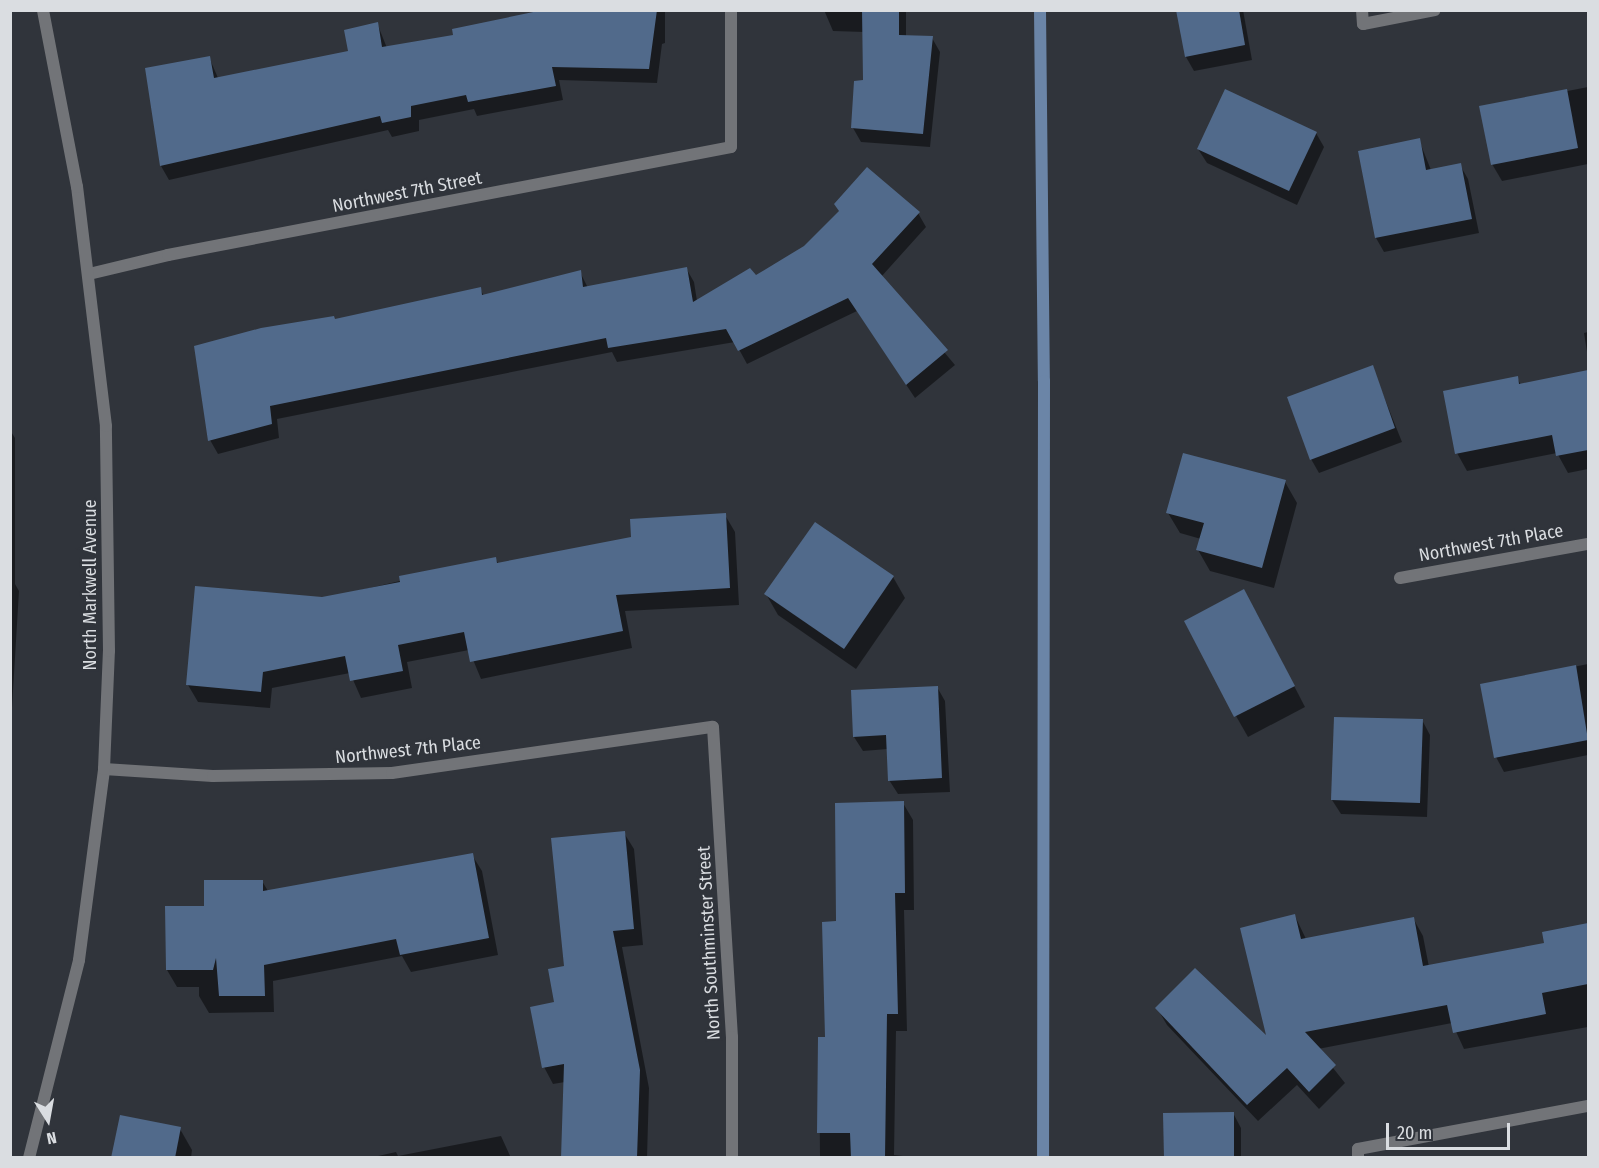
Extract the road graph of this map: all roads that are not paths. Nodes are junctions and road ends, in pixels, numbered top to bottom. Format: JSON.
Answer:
{"nodes":[{"id":1,"x":43,"y":10,"type":"edge"},
{"id":2,"x":731,"y":10,"type":"edge"},
{"id":3,"x":1362,"y":10,"type":"edge"},
{"id":4,"x":1435,"y":10,"type":"edge"},
{"id":5,"x":89,"y":274,"type":"junction"},
{"id":6,"x":1588,"y":544,"type":"edge"},
{"id":7,"x":1400,"y":578,"type":"dead end"},
{"id":8,"x":713,"y":727,"type":"joint"},
{"id":9,"x":104,"y":769,"type":"junction"},
{"id":10,"x":1588,"y":1106,"type":"edge"},
{"id":11,"x":1358,"y":1153,"type":"edge"},
{"id":12,"x":29,"y":1158,"type":"edge"},
{"id":13,"x":732,"y":1158,"type":"edge"}],
"edges":[{"from":1,"to":5,"type":"street","name":"North Markwell Avenue"},
{"from":2,"to":5,"type":"street","name":"Northwest 7th Street"},
{"from":3,"to":4,"type":"street"},
{"from":5,"to":9,"type":"street","name":"North Markwell Avenue"},
{"from":6,"to":7,"type":"street","name":"Northwest 7th Place"},
{"from":8,"to":9,"type":"street","name":"Northwest 7th Place"},
{"from":8,"to":13,"type":"street","name":"North Southminster Street"},
{"from":9,"to":12,"type":"street","name":"North Markwell Avenue"},
{"from":10,"to":11,"type":"street"}]}
